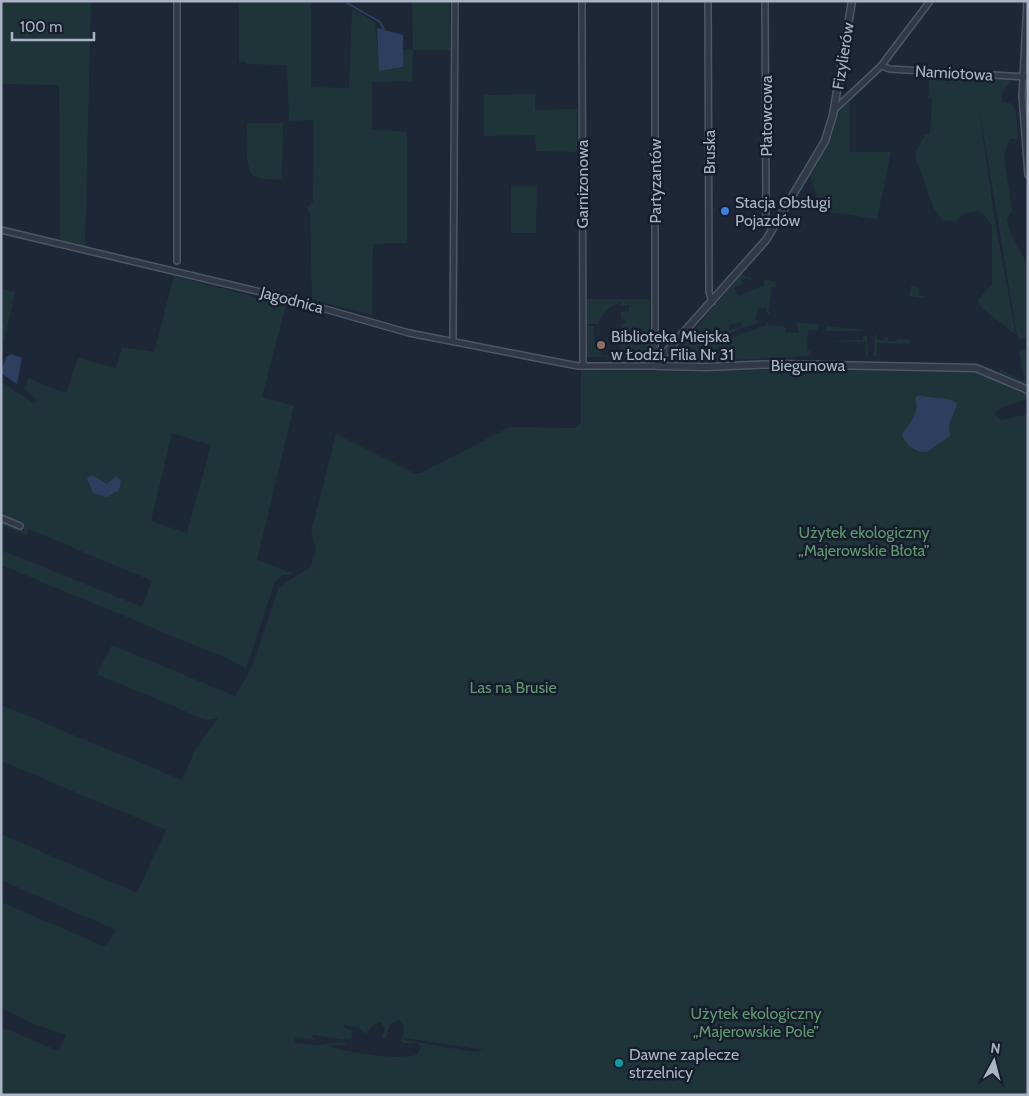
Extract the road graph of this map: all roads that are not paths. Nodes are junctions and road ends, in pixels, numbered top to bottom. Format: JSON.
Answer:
{"nodes":[{"id":1,"x":178,"y":1,"type":"edge"},
{"id":2,"x":455,"y":1,"type":"edge"},
{"id":3,"x":582,"y":1,"type":"edge"},
{"id":4,"x":654,"y":1,"type":"edge"},
{"id":5,"x":708,"y":1,"type":"edge"},
{"id":6,"x":765,"y":1,"type":"edge"},
{"id":7,"x":852,"y":1,"type":"edge"},
{"id":8,"x":930,"y":1,"type":"edge"},
{"id":9,"x":1026,"y":1,"type":"edge"},
{"id":10,"x":881,"y":66,"type":"junction"},
{"id":11,"x":1025,"y":77,"type":"edge"},
{"id":12,"x":834,"y":111,"type":"junction"},
{"id":13,"x":1028,"y":175,"type":"edge"},
{"id":14,"x":1,"y":230,"type":"edge"},
{"id":15,"x":772,"y":230,"type":"junction"},
{"id":16,"x":177,"y":261,"type":"dead end"},
{"id":17,"x":712,"y":302,"type":"junction"},
{"id":18,"x":453,"y":340,"type":"junction"},
{"id":19,"x":658,"y":363,"type":"junction"},
{"id":20,"x":583,"y":366,"type":"junction"},
{"id":21,"x":1028,"y":390,"type":"edge"},
{"id":22,"x":1,"y":518,"type":"edge"},
{"id":23,"x":20,"y":526,"type":"dead end"}],
"edges":[{"from":1,"to":16,"type":"street"},
{"from":2,"to":18,"type":"street"},
{"from":3,"to":20,"type":"street","name":"Garnizonowa"},
{"from":4,"to":19,"type":"street","name":"Partyzantów"},
{"from":5,"to":17,"type":"street","name":"Bruska"},
{"from":6,"to":15,"type":"street","name":"Płatowcowa"},
{"from":7,"to":12,"type":"street","name":"Fizylierów"},
{"from":8,"to":10,"type":"street"},
{"from":9,"to":11,"type":"street"},
{"from":10,"to":11,"type":"street","name":"Namiotowa"},
{"from":10,"to":12,"type":"street"},
{"from":11,"to":13,"type":"street"},
{"from":12,"to":15,"type":"street","name":"Fizylierów"},
{"from":14,"to":18,"type":"street","name":"Jagodnica"},
{"from":15,"to":17,"type":"street","name":"Fizylierów"},
{"from":17,"to":19,"type":"street","name":"Fizylierów"},
{"from":18,"to":20,"type":"street","name":"Jagodnica"},
{"from":19,"to":20,"type":"street","name":"Biegunowa"},
{"from":19,"to":21,"type":"street","name":"Biegunowa"},
{"from":22,"to":23,"type":"street"}]}
